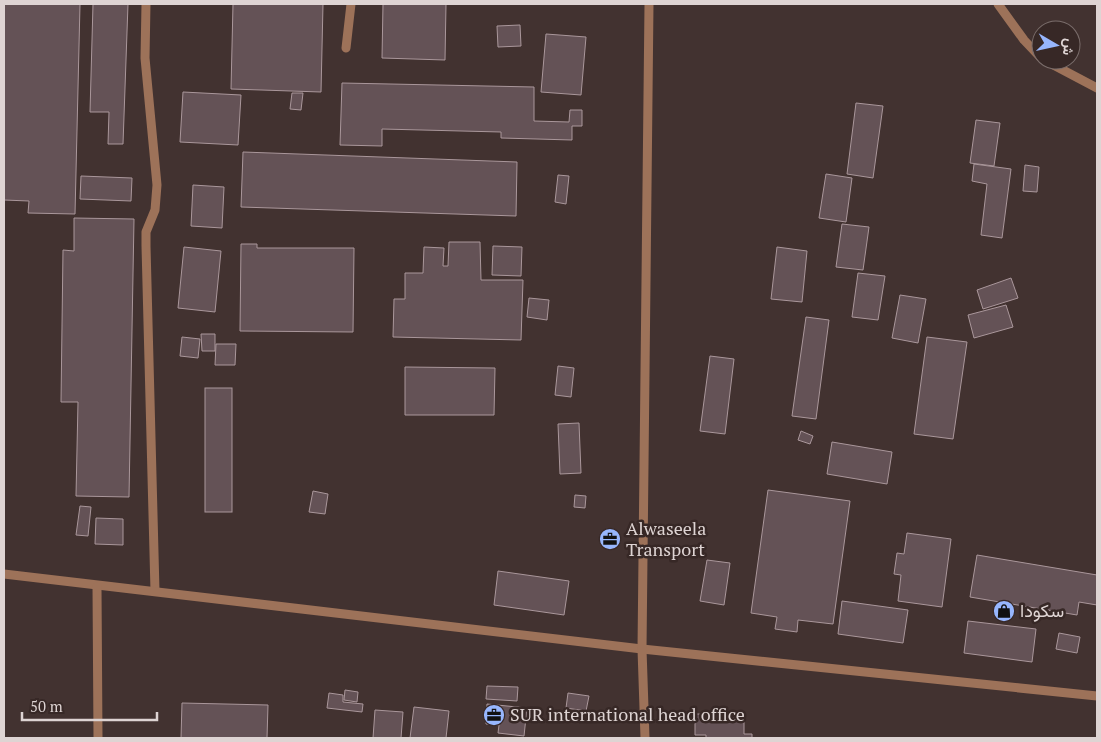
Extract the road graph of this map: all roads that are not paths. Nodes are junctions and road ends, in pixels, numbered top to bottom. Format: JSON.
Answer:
{"nodes":[{"id":1,"x":146,"y":4,"type":"edge"},
{"id":2,"x":351,"y":4,"type":"edge"},
{"id":3,"x":649,"y":4,"type":"edge"},
{"id":4,"x":998,"y":4,"type":"edge"},
{"id":5,"x":1031,"y":47,"type":"edge"},
{"id":6,"x":346,"y":48,"type":"dead end"},
{"id":7,"x":1063,"y":70,"type":"edge"},
{"id":8,"x":1097,"y":88,"type":"edge"},
{"id":9,"x":4,"y":574,"type":"edge"},
{"id":10,"x":98,"y":586,"type":"junction"},
{"id":11,"x":155,"y":591,"type":"junction"},
{"id":12,"x":642,"y":649,"type":"junction"},
{"id":13,"x":1097,"y":696,"type":"edge"},
{"id":14,"x":98,"y":738,"type":"edge"},
{"id":15,"x":645,"y":738,"type":"edge"}],
"edges":[{"from":1,"to":11,"type":"lane"},
{"from":2,"to":6,"type":"lane"},
{"from":3,"to":12,"type":"lane"},
{"from":4,"to":5,"type":"lane"},
{"from":7,"to":8,"type":"lane"},
{"from":9,"to":10,"type":"lane"},
{"from":10,"to":11,"type":"lane"},
{"from":10,"to":14,"type":"lane"},
{"from":11,"to":12,"type":"lane"},
{"from":12,"to":13,"type":"lane"},
{"from":12,"to":15,"type":"lane"}]}
